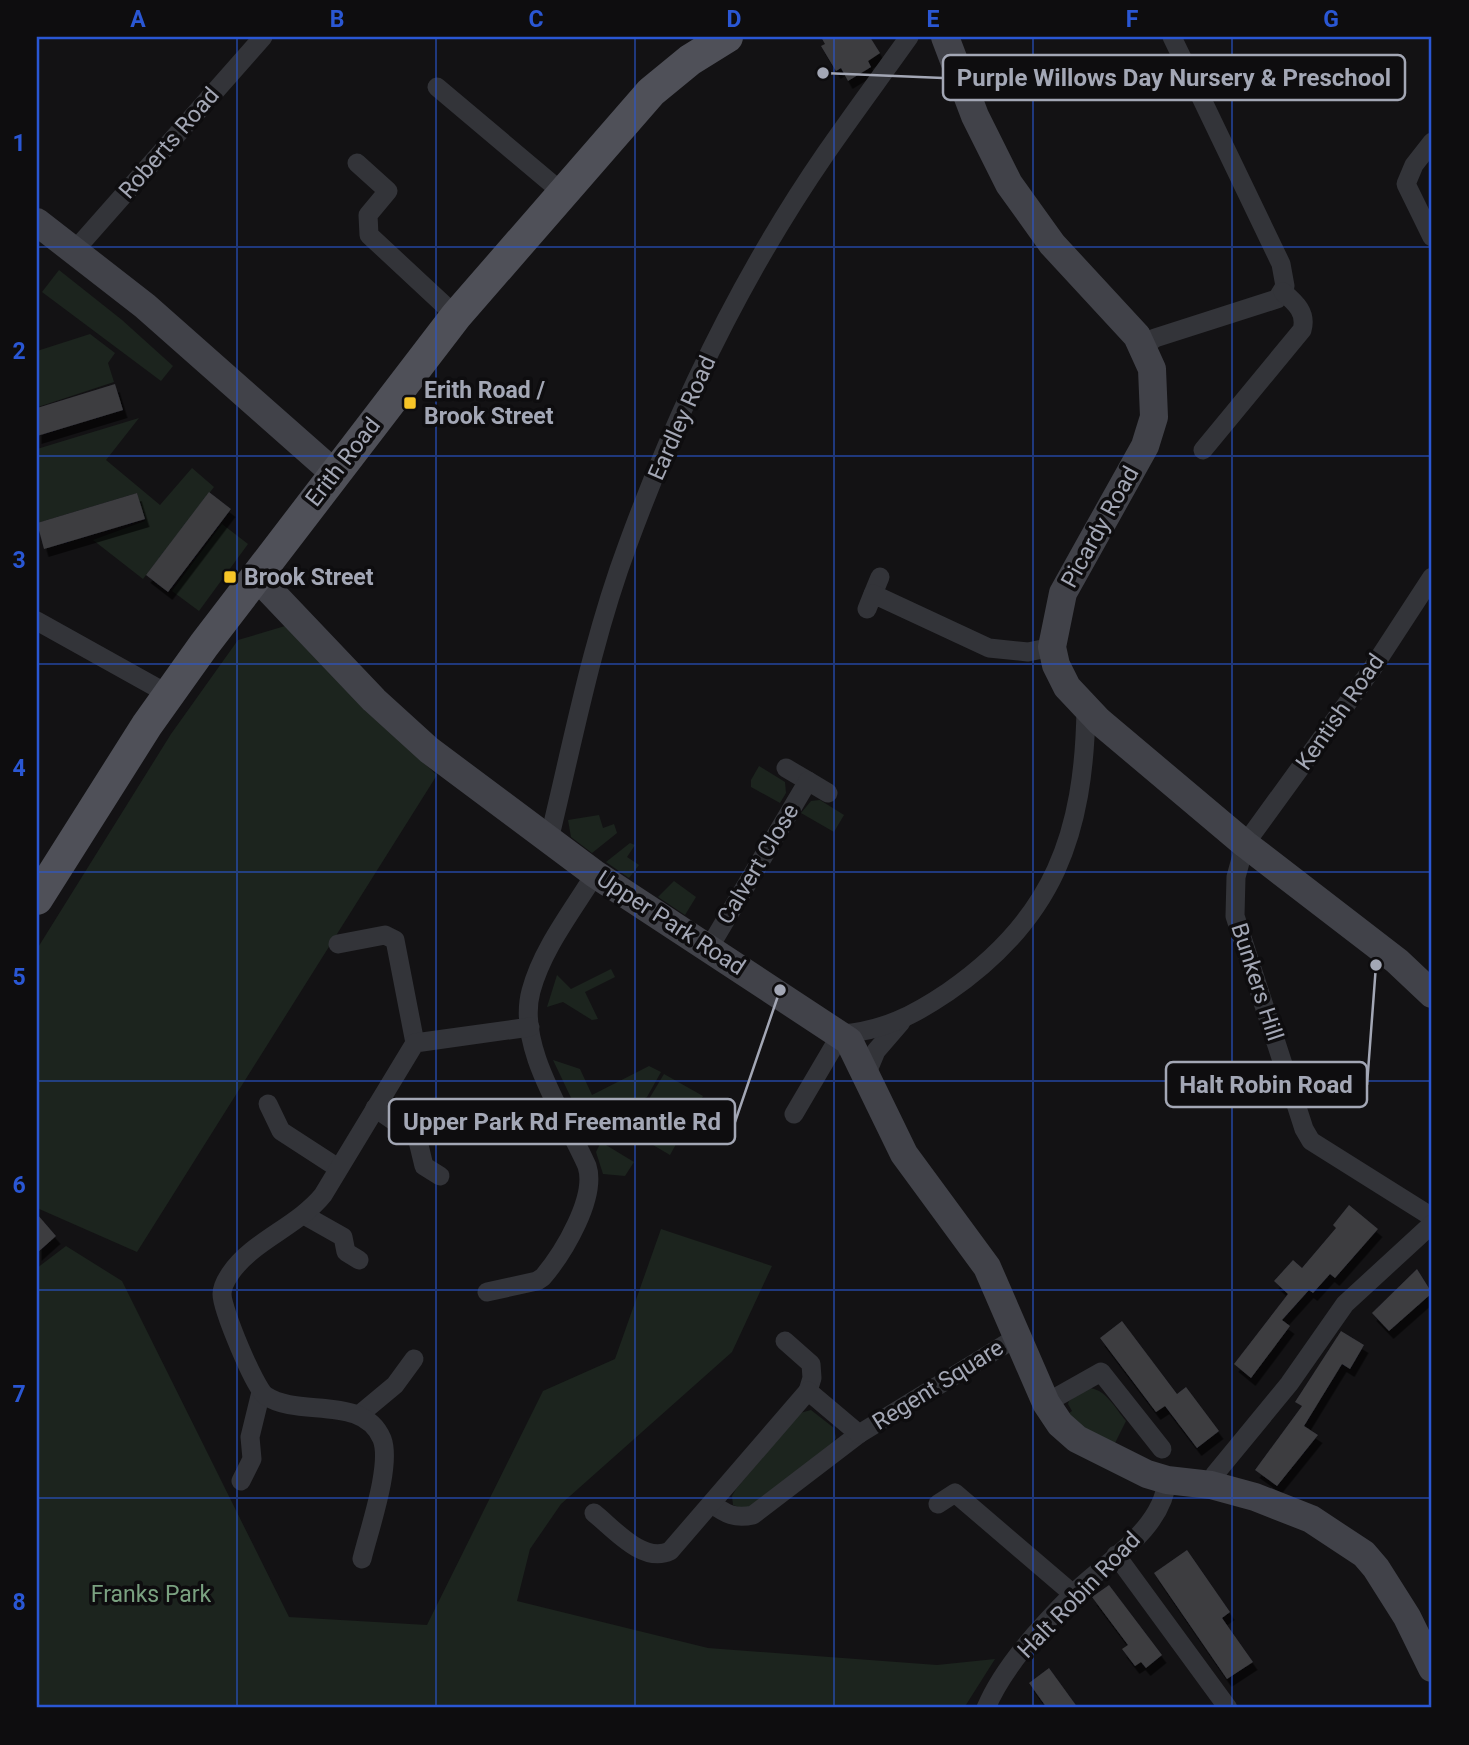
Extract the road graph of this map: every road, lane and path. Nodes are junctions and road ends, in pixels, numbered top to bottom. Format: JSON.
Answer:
{"nodes":[{"id":1,"x":263,"y":37,"type":"edge"},
{"id":2,"x":727,"y":37,"type":"edge"},
{"id":3,"x":909,"y":37,"type":"edge"},
{"id":4,"x":945,"y":37,"type":"edge"},
{"id":5,"x":1172,"y":37,"type":"edge"},
{"id":6,"x":437,"y":87,"type":"dead end"},
{"id":7,"x":1432,"y":142,"type":"edge"},
{"id":8,"x":357,"y":163,"type":"dead end"},
{"id":9,"x":564,"y":194,"type":"junction"},
{"id":10,"x":37,"y":222,"type":"edge"},
{"id":11,"x":1432,"y":237,"type":"edge"},
{"id":12,"x":75,"y":250,"type":"junction"},
{"id":13,"x":1283,"y":292,"type":"junction"},
{"id":14,"x":456,"y":316,"type":"junction"},
{"id":15,"x":1144,"y":346,"type":"junction"},
{"id":16,"x":1203,"y":450,"type":"dead end"},
{"id":17,"x":334,"y":473,"type":"junction"},
{"id":18,"x":256,"y":576,"type":"junction"},
{"id":19,"x":1432,"y":577,"type":"edge"},
{"id":20,"x":873,"y":593,"type":"dead end"},
{"id":21,"x":37,"y":621,"type":"edge"},
{"id":22,"x":1052,"y":647,"type":"junction"},
{"id":23,"x":168,"y":694,"type":"junction"},
{"id":24,"x":1086,"y":709,"type":"junction"},
{"id":25,"x":786,"y":768,"type":"dead end"},
{"id":26,"x":808,"y":781,"type":"junction"},
{"id":27,"x":828,"y":793,"type":"dead end"},
{"id":28,"x":549,"y":841,"type":"junction"},
{"id":29,"x":1245,"y":844,"type":"junction"},
{"id":30,"x":595,"y":873,"type":"junction"},
{"id":31,"x":37,"y":899,"type":"edge"},
{"id":32,"x":338,"y":944,"type":"dead end"},
{"id":33,"x":709,"y":948,"type":"junction"},
{"id":34,"x":1432,"y":994,"type":"edge"},
{"id":35,"x":901,"y":1021,"type":"junction"},
{"id":36,"x":530,"y":1027,"type":"junction"},
{"id":37,"x":841,"y":1034,"type":"junction"},
{"id":38,"x":415,"y":1043,"type":"junction"},
{"id":39,"x":866,"y":1074,"type":"junction"},
{"id":40,"x":268,"y":1104,"type":"dead end"},
{"id":41,"x":374,"y":1108,"type":"junction"},
{"id":42,"x":794,"y":1114,"type":"dead end"},
{"id":43,"x":338,"y":1168,"type":"junction"},
{"id":44,"x":440,"y":1177,"type":"dead end"},
{"id":45,"x":304,"y":1215,"type":"junction"},
{"id":46,"x":1432,"y":1217,"type":"edge"},
{"id":47,"x":1432,"y":1224,"type":"edge"},
{"id":48,"x":359,"y":1260,"type":"dead end"},
{"id":49,"x":487,"y":1292,"type":"dead end"},
{"id":50,"x":1017,"y":1336,"type":"junction"},
{"id":51,"x":785,"y":1341,"type":"dead end"},
{"id":52,"x":414,"y":1359,"type":"dead end"},
{"id":53,"x":808,"y":1391,"type":"junction"},
{"id":54,"x":261,"y":1392,"type":"junction"},
{"id":55,"x":1045,"y":1403,"type":"junction"},
{"id":56,"x":359,"y":1415,"type":"junction"},
{"id":57,"x":859,"y":1434,"type":"junction"},
{"id":58,"x":1162,"y":1449,"type":"dead end"},
{"id":59,"x":1167,"y":1480,"type":"junction"},
{"id":60,"x":241,"y":1482,"type":"dead end"},
{"id":61,"x":1211,"y":1485,"type":"junction"},
{"id":62,"x":712,"y":1504,"type":"junction"},
{"id":63,"x":939,"y":1504,"type":"dead end"},
{"id":64,"x":594,"y":1513,"type":"dead end"},
{"id":65,"x":1116,"y":1555,"type":"junction"},
{"id":66,"x":362,"y":1559,"type":"dead end"},
{"id":67,"x":1073,"y":1594,"type":"junction"},
{"id":68,"x":1432,"y":1668,"type":"edge"},
{"id":69,"x":990,"y":1706,"type":"edge"},
{"id":70,"x":1228,"y":1708,"type":"edge"}],
"edges":[{"from":1,"to":12,"type":"street","name":"Roberts Road"},
{"from":2,"to":9,"type":"main road","name":"Erith Road"},
{"from":3,"to":28,"type":"street","name":"Eardley Road"},
{"from":4,"to":15,"type":"street","name":"Picardy Road"},
{"from":5,"to":13,"type":"street"},
{"from":6,"to":9,"type":"street"},
{"from":7,"to":11,"type":"street"},
{"from":8,"to":14,"type":"street"},
{"from":9,"to":14,"type":"main road","name":"Erith Road"},
{"from":10,"to":12,"type":"street"},
{"from":12,"to":17,"type":"street"},
{"from":13,"to":15,"type":"street"},
{"from":13,"to":16,"type":"street"},
{"from":14,"to":17,"type":"main road","name":"Erith Road"},
{"from":15,"to":22,"type":"street","name":"Picardy Road"},
{"from":17,"to":18,"type":"main road","name":"Erith Road"},
{"from":18,"to":23,"type":"main road","name":"Erith Road"},
{"from":18,"to":28,"type":"street","name":"Upper Park Road"},
{"from":19,"to":29,"type":"street","name":"Kentish Road"},
{"from":20,"to":22,"type":"street"},
{"from":21,"to":23,"type":"street"},
{"from":22,"to":24,"type":"street"},
{"from":23,"to":31,"type":"main road","name":"Erith Road"},
{"from":24,"to":29,"type":"street"},
{"from":24,"to":35,"type":"street"},
{"from":25,"to":26,"type":"street","name":"Calvert Close"},
{"from":26,"to":27,"type":"street","name":"Calvert Close"},
{"from":26,"to":33,"type":"street","name":"Calvert Close"},
{"from":28,"to":30,"type":"street","name":"Upper Park Road"},
{"from":29,"to":34,"type":"street"},
{"from":29,"to":46,"type":"street","name":"Bunkers Hill"},
{"from":30,"to":33,"type":"street","name":"Upper Park Road"},
{"from":30,"to":36,"type":"street"},
{"from":32,"to":38,"type":"street"},
{"from":33,"to":37,"type":"street","name":"Upper Park Road"},
{"from":35,"to":37,"type":"street"},
{"from":35,"to":39,"type":"street"},
{"from":36,"to":38,"type":"street"},
{"from":36,"to":49,"type":"street"},
{"from":37,"to":39,"type":"street","name":"Upper Park Road"},
{"from":37,"to":42,"type":"street"},
{"from":38,"to":41,"type":"street"},
{"from":39,"to":50,"type":"street","name":"Upper Park Road"},
{"from":40,"to":43,"type":"street"},
{"from":41,"to":43,"type":"street"},
{"from":41,"to":44,"type":"street"},
{"from":43,"to":45,"type":"street"},
{"from":45,"to":48,"type":"street"},
{"from":45,"to":54,"type":"street"},
{"from":47,"to":61,"type":"street"},
{"from":50,"to":55,"type":"street","name":"Upper Park Road"},
{"from":50,"to":57,"type":"street","name":"Regent Square"},
{"from":51,"to":53,"type":"street"},
{"from":52,"to":56,"type":"street"},
{"from":53,"to":57,"type":"street","name":"Regent Square"},
{"from":53,"to":62,"type":"street"},
{"from":54,"to":56,"type":"street"},
{"from":54,"to":60,"type":"street"},
{"from":55,"to":58,"type":"street"},
{"from":55,"to":59,"type":"street","name":"Upper Park Road"},
{"from":56,"to":66,"type":"street"},
{"from":57,"to":62,"type":"street","name":"Regent Square"},
{"from":59,"to":61,"type":"street","name":"Upper Park Road"},
{"from":59,"to":65,"type":"street","name":"Halt Robin Road"},
{"from":61,"to":68,"type":"street","name":"Upper Park Road"},
{"from":62,"to":64,"type":"street"},
{"from":63,"to":67,"type":"street"},
{"from":65,"to":67,"type":"street","name":"Halt Robin Road"},
{"from":65,"to":70,"type":"street"},
{"from":67,"to":69,"type":"street","name":"Halt Robin Road"}]}
